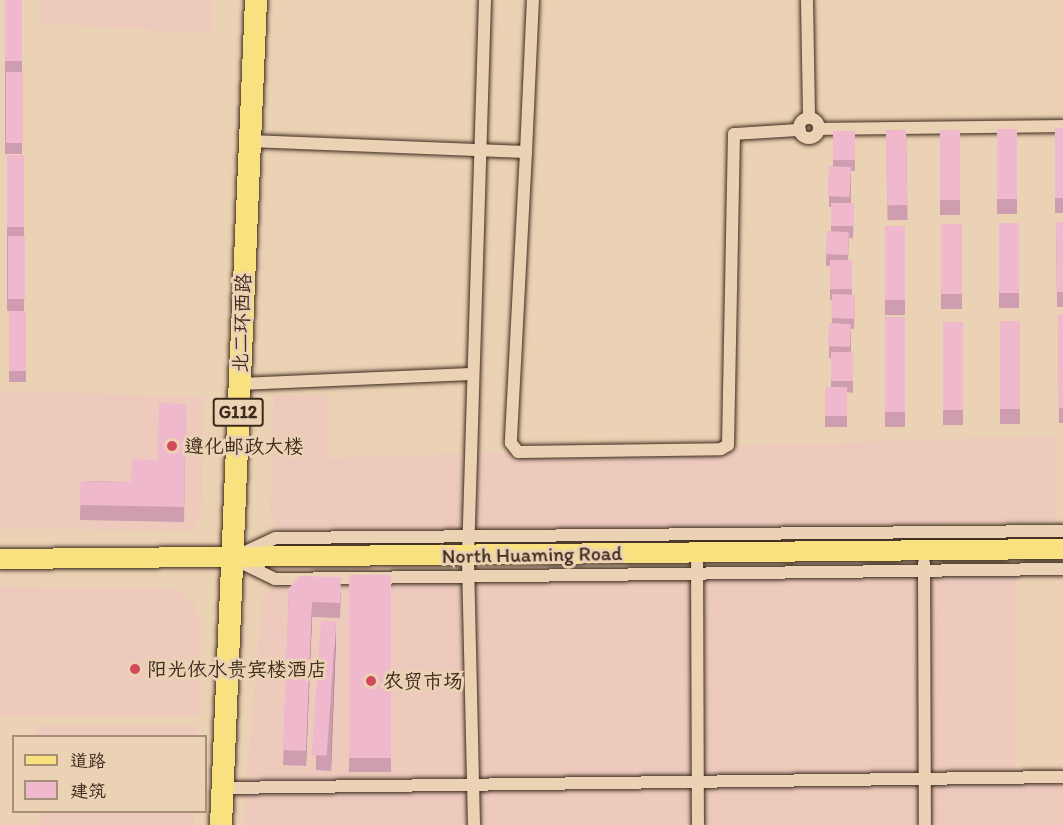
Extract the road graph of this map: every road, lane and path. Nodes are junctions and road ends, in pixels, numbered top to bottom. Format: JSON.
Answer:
{"nodes":[{"id":1,"x":256,"y":0,"type":"edge"},
{"id":2,"x":485,"y":0,"type":"edge"},
{"id":3,"x":533,"y":0,"type":"edge"},
{"id":4,"x":807,"y":0,"type":"edge"},
{"id":5,"x":809,"y":118,"type":"junction"},
{"id":6,"x":1063,"y":126,"type":"edge"},
{"id":7,"x":819,"y":129,"type":"junction"},
{"id":8,"x":800,"y":130,"type":"junction"},
{"id":9,"x":250,"y":141,"type":"junction"},
{"id":10,"x":480,"y":150,"type":"junction"},
{"id":11,"x":526,"y":152,"type":"junction"},
{"id":12,"x":471,"y":374,"type":"junction"},
{"id":13,"x":240,"y":384,"type":"junction"},
{"id":14,"x":1063,"y":531,"type":"edge"},
{"id":15,"x":468,"y":546,"type":"junction"},
{"id":16,"x":1063,"y":549,"type":"edge"},
{"id":17,"x":924,"y":550,"type":"junction"},
{"id":18,"x":697,"y":553,"type":"junction"},
{"id":19,"x":0,"y":558,"type":"edge"},
{"id":20,"x":232,"y":558,"type":"junction"},
{"id":21,"x":1063,"y":569,"type":"edge"},
{"id":22,"x":924,"y":570,"type":"junction"},
{"id":23,"x":697,"y":574,"type":"junction"},
{"id":24,"x":468,"y":577,"type":"junction"},
{"id":25,"x":1063,"y":777,"type":"edge"},
{"id":26,"x":925,"y":779,"type":"junction"},
{"id":27,"x":698,"y":782,"type":"junction"},
{"id":28,"x":473,"y":786,"type":"junction"},
{"id":29,"x":222,"y":789,"type":"junction"},
{"id":30,"x":221,"y":825,"type":"edge"},
{"id":31,"x":474,"y":825,"type":"edge"},
{"id":32,"x":698,"y":825,"type":"edge"},
{"id":33,"x":925,"y":825,"type":"edge"}],
"edges":[{"from":1,"to":9,"type":"highway","name":"北二环西路","number":"G112"},
{"from":2,"to":10,"type":"street"},
{"from":3,"to":11,"type":"street"},
{"from":4,"to":5,"type":"street"},
{"from":5,"to":7,"type":"street"},
{"from":5,"to":8,"type":"street"},
{"from":6,"to":7,"type":"street"},
{"from":7,"to":8,"type":"street"},
{"from":8,"to":11,"type":"street"},
{"from":9,"to":10,"type":"street"},
{"from":9,"to":13,"type":"highway","name":"北二环西路","number":"G112"},
{"from":10,"to":11,"type":"street"},
{"from":10,"to":12,"type":"street"},
{"from":12,"to":13,"type":"street"},
{"from":12,"to":15,"type":"street"},
{"from":13,"to":20,"type":"highway","name":"北二环西路","number":"G112"},
{"from":14,"to":15,"type":"street"},
{"from":15,"to":18,"type":"main road","name":"North Huaming Road"},
{"from":15,"to":20,"type":"main road","name":"North Huaming Road"},
{"from":15,"to":24,"type":"street"},
{"from":16,"to":17,"type":"main road","name":"North Huaming Road"},
{"from":17,"to":18,"type":"main road","name":"North Huaming Road"},
{"from":17,"to":22,"type":"street"},
{"from":18,"to":23,"type":"street"},
{"from":19,"to":20,"type":"main road","name":"North Huaming Road"},
{"from":20,"to":24,"type":"street"},
{"from":20,"to":29,"type":"highway","name":"北二环西路","number":"G112"},
{"from":21,"to":22,"type":"street"},
{"from":22,"to":23,"type":"street"},
{"from":22,"to":26,"type":"street"},
{"from":23,"to":24,"type":"street"},
{"from":23,"to":27,"type":"street"},
{"from":24,"to":28,"type":"street"},
{"from":25,"to":26,"type":"street"},
{"from":26,"to":27,"type":"street"},
{"from":26,"to":33,"type":"street"},
{"from":27,"to":28,"type":"street"},
{"from":27,"to":32,"type":"street"},
{"from":28,"to":29,"type":"street"},
{"from":28,"to":31,"type":"street"},
{"from":29,"to":30,"type":"highway","name":"北二环西路","number":"G112"}]}
